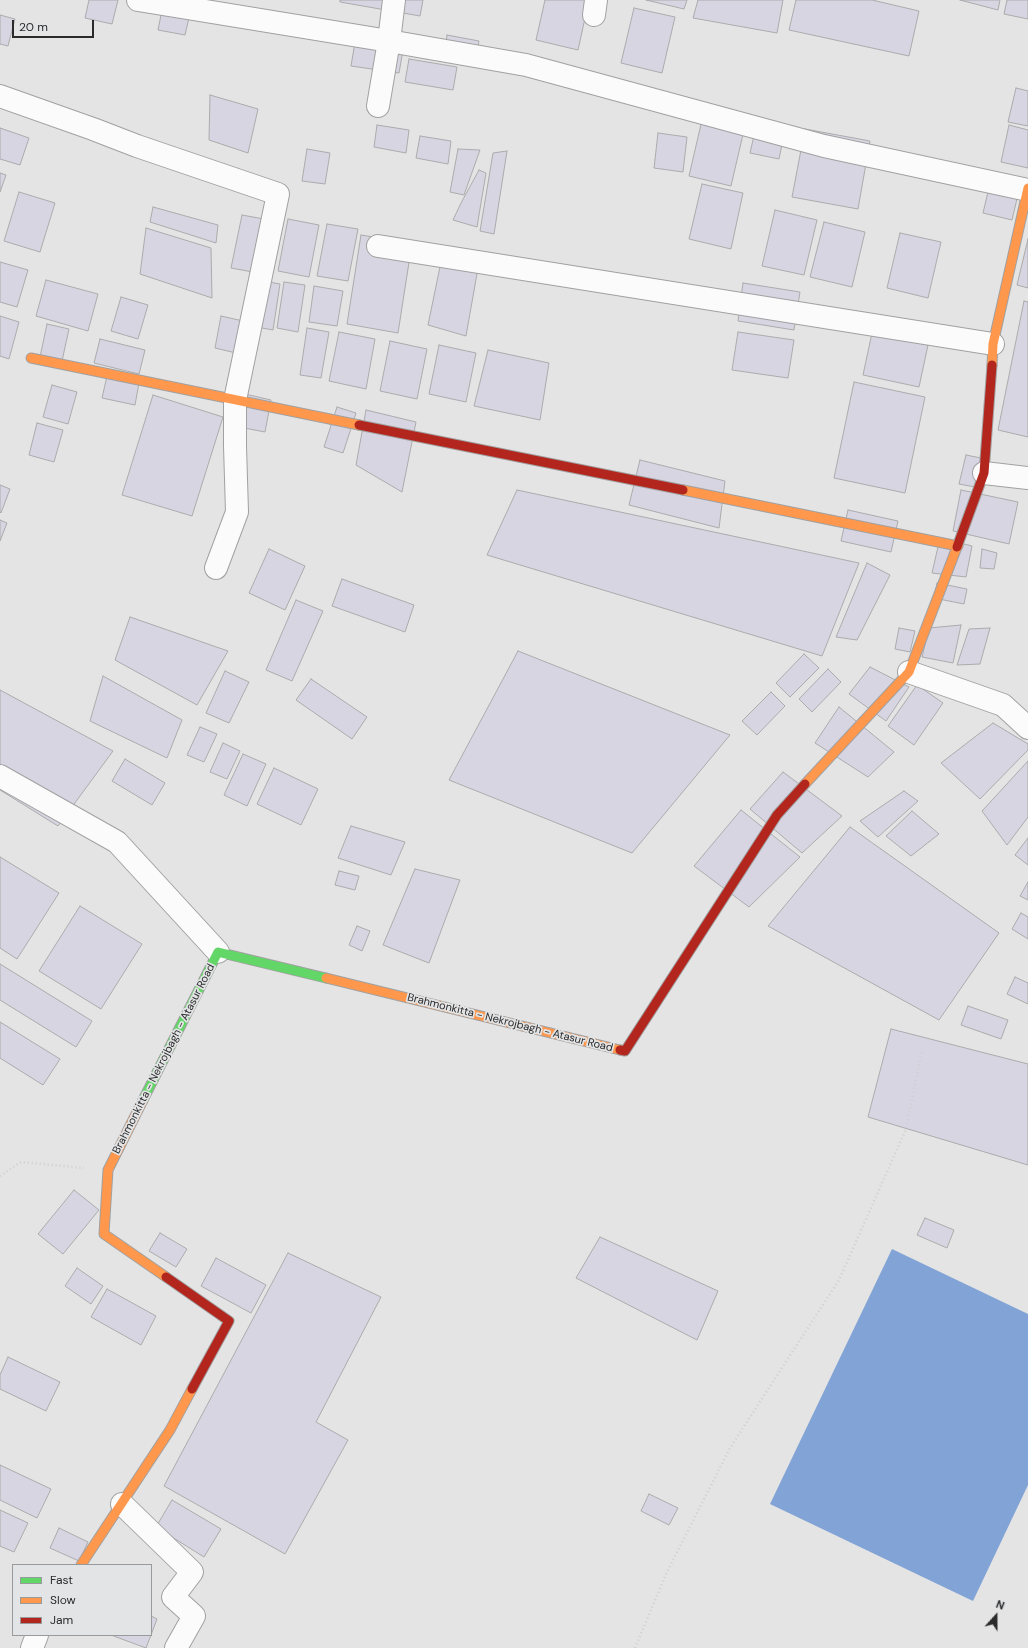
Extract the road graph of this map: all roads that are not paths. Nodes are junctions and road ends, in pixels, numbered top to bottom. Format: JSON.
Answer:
{"nodes":[{"id":1,"x":138,"y":0,"type":"edge"},
{"id":2,"x":394,"y":0,"type":"edge"},
{"id":3,"x":389,"y":41,"type":"junction"},
{"id":4,"x":0,"y":96,"type":"edge"},
{"id":5,"x":378,"y":106,"type":"dead end"},
{"id":6,"x":1028,"y":189,"type":"edge"},
{"id":7,"x":378,"y":246,"type":"dead end"},
{"id":8,"x":993,"y":344,"type":"junction"},
{"id":9,"x":31,"y":358,"type":"dead end"},
{"id":10,"x":235,"y":400,"type":"junction"},
{"id":11,"x":984,"y":473,"type":"junction"},
{"id":12,"x":1028,"y":478,"type":"edge"},
{"id":13,"x":958,"y":546,"type":"junction"},
{"id":14,"x":216,"y":568,"type":"dead end"},
{"id":15,"x":909,"y":672,"type":"junction"},
{"id":16,"x":1028,"y":728,"type":"edge"},
{"id":17,"x":0,"y":776,"type":"edge"},
{"id":18,"x":218,"y":952,"type":"junction"},
{"id":19,"x":122,"y":1504,"type":"junction"},
{"id":20,"x":82,"y":1564,"type":"edge"},
{"id":21,"x":37,"y":1636,"type":"edge"},
{"id":22,"x":32,"y":1648,"type":"edge"},
{"id":23,"x":176,"y":1648,"type":"edge"}],
"edges":[{"from":1,"to":3,"type":"street"},
{"from":2,"to":3,"type":"street"},
{"from":3,"to":5,"type":"street"},
{"from":3,"to":6,"type":"street"},
{"from":4,"to":10,"type":"street"},
{"from":6,"to":8,"type":"street","name":"Brahmonkitta - Nekrojbagh - Atasur Road"},
{"from":7,"to":8,"type":"street"},
{"from":8,"to":11,"type":"street","name":"Brahmonkitta - Nekrojbagh - Atasur Road"},
{"from":9,"to":10,"type":"street"},
{"from":10,"to":13,"type":"street"},
{"from":10,"to":14,"type":"street"},
{"from":11,"to":12,"type":"street"},
{"from":11,"to":13,"type":"street","name":"Brahmonkitta - Nekrojbagh - Atasur Road"},
{"from":13,"to":15,"type":"street","name":"Brahmonkitta - Nekrojbagh - Atasur Road"},
{"from":15,"to":16,"type":"street"},
{"from":15,"to":18,"type":"street","name":"Brahmonkitta - Nekrojbagh - Atasur Road"},
{"from":17,"to":18,"type":"street"},
{"from":18,"to":19,"type":"street","name":"Brahmonkitta - Nekrojbagh - Atasur Road"},
{"from":19,"to":20,"type":"street","name":"Brahmonkitta - Nekrojbagh - Atasur Road"},
{"from":19,"to":23,"type":"street"},
{"from":21,"to":22,"type":"street"}]}
